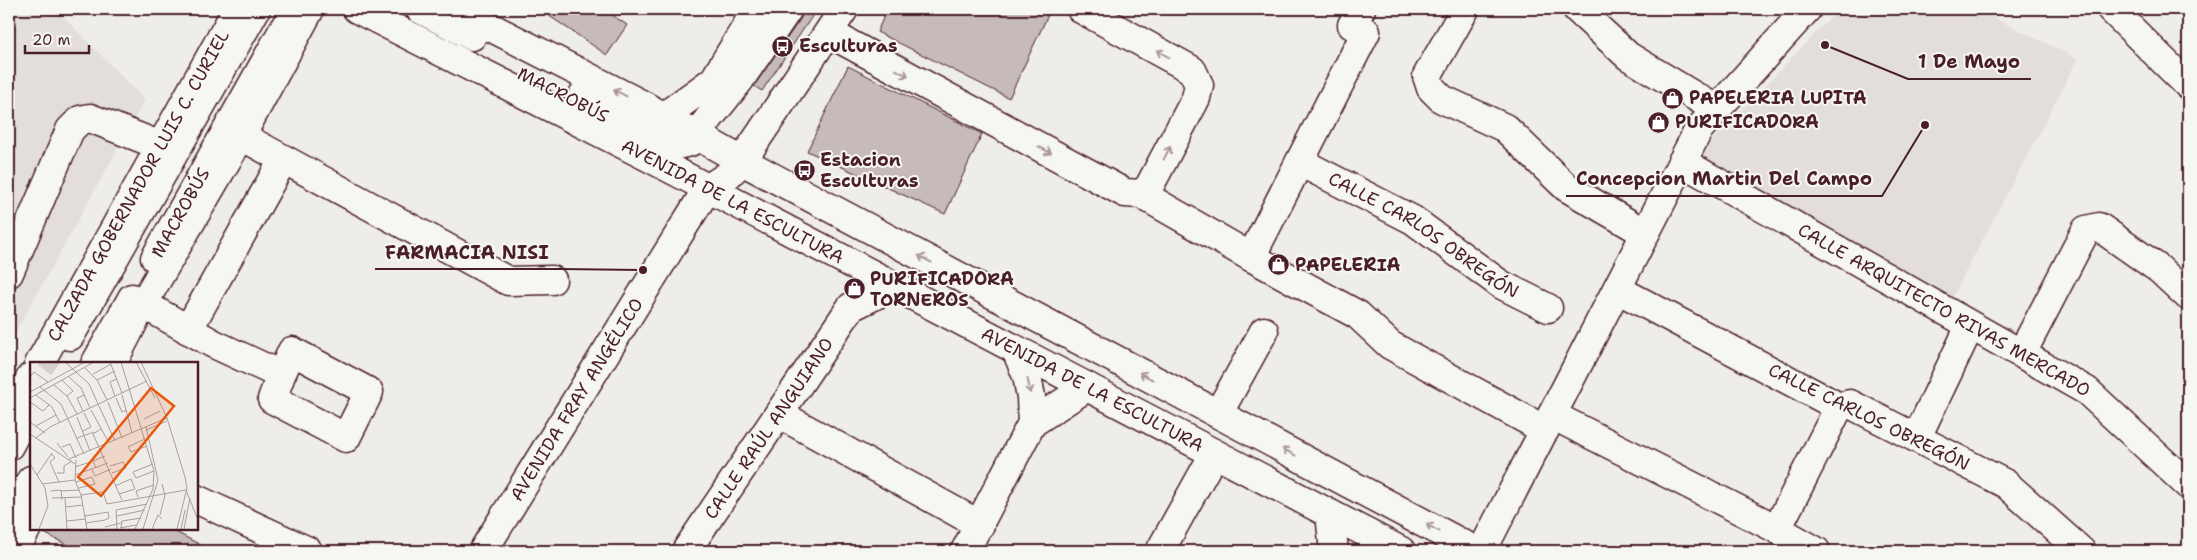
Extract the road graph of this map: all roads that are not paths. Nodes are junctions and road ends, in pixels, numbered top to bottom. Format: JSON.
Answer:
{"nodes":[{"id":1,"x":238,"y":9,"type":"edge"},
{"id":2,"x":256,"y":9,"type":"edge"},
{"id":3,"x":295,"y":9,"type":"edge"},
{"id":4,"x":310,"y":9,"type":"edge"},
{"id":5,"x":357,"y":9,"type":"edge"},
{"id":6,"x":394,"y":9,"type":"edge"},
{"id":7,"x":420,"y":9,"type":"edge"},
{"id":8,"x":455,"y":9,"type":"edge"},
{"id":9,"x":757,"y":9,"type":"edge"},
{"id":10,"x":776,"y":9,"type":"edge"},
{"id":11,"x":788,"y":9,"type":"edge"},
{"id":12,"x":844,"y":9,"type":"edge"},
{"id":13,"x":1081,"y":9,"type":"edge"},
{"id":14,"x":1361,"y":9,"type":"edge"},
{"id":15,"x":1577,"y":9,"type":"edge"},
{"id":16,"x":1805,"y":9,"type":"edge"},
{"id":17,"x":2111,"y":9,"type":"edge"},
{"id":18,"x":1462,"y":16,"type":"edge"},
{"id":19,"x":831,"y":21,"type":"edge"},
{"id":20,"x":2188,"y":85,"type":"edge"},
{"id":21,"x":1716,"y":109,"type":"junction"},
{"id":22,"x":692,"y":133,"type":"junction"},
{"id":23,"x":241,"y":136,"type":"junction"},
{"id":24,"x":650,"y":136,"type":"junction"},
{"id":25,"x":161,"y":146,"type":"junction"},
{"id":26,"x":737,"y":159,"type":"junction"},
{"id":27,"x":283,"y":160,"type":"junction"},
{"id":28,"x":1300,"y":162,"type":"junction"},
{"id":29,"x":1682,"y":162,"type":"junction"},
{"id":30,"x":707,"y":189,"type":"junction"},
{"id":31,"x":1141,"y":194,"type":"junction"},
{"id":32,"x":1646,"y":233,"type":"junction"},
{"id":33,"x":1251,"y":257,"type":"junction"},
{"id":34,"x":847,"y":262,"type":"junction"},
{"id":35,"x":9,"y":273,"type":"edge"},
{"id":36,"x":552,"y":280,"type":"dead end"},
{"id":37,"x":894,"y":286,"type":"junction"},
{"id":38,"x":1617,"y":289,"type":"junction"},
{"id":39,"x":2188,"y":296,"type":"edge"},
{"id":40,"x":143,"y":304,"type":"junction"},
{"id":41,"x":851,"y":307,"type":"junction"},
{"id":42,"x":1548,"y":308,"type":"dead end"},
{"id":43,"x":1970,"y":326,"type":"junction"},
{"id":44,"x":188,"y":330,"type":"junction"},
{"id":45,"x":1264,"y":331,"type":"dead end"},
{"id":46,"x":1016,"y":350,"type":"junction"},
{"id":47,"x":2022,"y":353,"type":"junction"},
{"id":48,"x":40,"y":362,"type":"edge"},
{"id":49,"x":55,"y":362,"type":"edge"},
{"id":50,"x":96,"y":362,"type":"edge"},
{"id":51,"x":113,"y":362,"type":"edge"},
{"id":52,"x":281,"y":374,"type":"junction"},
{"id":53,"x":30,"y":379,"type":"edge"},
{"id":54,"x":1087,"y":387,"type":"junction"},
{"id":55,"x":30,"y":407,"type":"edge"},
{"id":56,"x":1839,"y":407,"type":"junction"},
{"id":57,"x":779,"y":414,"type":"junction"},
{"id":58,"x":1218,"y":414,"type":"junction"},
{"id":59,"x":9,"y":417,"type":"edge"},
{"id":60,"x":1548,"y":422,"type":"junction"},
{"id":61,"x":1032,"y":423,"type":"junction"},
{"id":62,"x":1917,"y":437,"type":"junction"},
{"id":63,"x":9,"y":446,"type":"edge"},
{"id":64,"x":1214,"y":454,"type":"junction"},
{"id":65,"x":30,"y":482,"type":"edge"},
{"id":66,"x":2188,"y":485,"type":"edge"},
{"id":67,"x":198,"y":500,"type":"edge"},
{"id":68,"x":1330,"y":514,"type":"junction"},
{"id":69,"x":30,"y":522,"type":"edge"},
{"id":70,"x":9,"y":523,"type":"edge"},
{"id":71,"x":980,"y":525,"type":"junction"},
{"id":72,"x":1777,"y":529,"type":"junction"},
{"id":73,"x":694,"y":549,"type":"edge"},
{"id":74,"x":1387,"y":549,"type":"edge"},
{"id":75,"x":16,"y":551,"type":"edge"},
{"id":76,"x":308,"y":551,"type":"edge"},
{"id":77,"x":483,"y":551,"type":"edge"},
{"id":78,"x":965,"y":551,"type":"edge"},
{"id":79,"x":1160,"y":551,"type":"edge"},
{"id":80,"x":1334,"y":551,"type":"edge"},
{"id":81,"x":1476,"y":551,"type":"edge"},
{"id":82,"x":1482,"y":551,"type":"edge"},
{"id":83,"x":1816,"y":551,"type":"edge"},
{"id":84,"x":2081,"y":551,"type":"edge"}],
"edges":[{"from":1,"to":25,"type":"street","name":"CALZADA GOBERNADOR LUIS C. CURIEL"},
{"from":2,"to":49,"type":"street","name":"MACROBÚS"},
{"from":3,"to":50,"type":"street","name":"MACROBÚS"},
{"from":4,"to":23,"type":"street"},
{"from":5,"to":24,"type":"street","name":"AVENIDA DE LA ESCULTURA"},
{"from":6,"to":24,"type":"street","name":"MACROBÚS"},
{"from":7,"to":24,"type":"street","name":"MACROBÚS"},
{"from":24,"to":8,"type":"street","name":"AVENIDA DE LA ESCULTURA","one_way":true},
{"from":9,"to":24,"type":"street"},
{"from":10,"to":22,"type":"street"},
{"from":11,"to":22,"type":"street","name":"MACROBÚS"},
{"from":12,"to":19,"type":"street","name":"AVENIDA FRAY ANGÉLICO"},
{"from":31,"to":13,"type":"street","one_way":true},
{"from":14,"to":28,"type":"street"},
{"from":15,"to":21,"type":"street"},
{"from":16,"to":21,"type":"street"},
{"from":17,"to":20,"type":"street"},
{"from":18,"to":32,"type":"street"},
{"from":19,"to":26,"type":"street","name":"AVENIDA FRAY ANGÉLICO"},
{"from":19,"to":31,"type":"street","one_way":true},
{"from":21,"to":29,"type":"street"},
{"from":22,"to":24,"type":"street","name":"MACROBÚS"},
{"from":22,"to":26,"type":"street"},
{"from":23,"to":27,"type":"street"},
{"from":23,"to":40,"type":"street"},
{"from":24,"to":26,"type":"street","name":"MACROBÚS"},
{"from":24,"to":30,"type":"street","name":"AVENIDA DE LA ESCULTURA"},
{"from":25,"to":35,"type":"street"},
{"from":25,"to":48,"type":"street","name":"CALZADA GOBERNADOR LUIS C. CURIEL"},
{"from":26,"to":30,"type":"street","name":"AVENIDA FRAY ANGÉLICO"},
{"from":58,"to":26,"type":"street","one_way":true},
{"from":27,"to":36,"type":"street"},
{"from":27,"to":44,"type":"street"},
{"from":28,"to":33,"type":"street"},
{"from":28,"to":42,"type":"street","name":"CALLE CARLOS OBREGÓN"},
{"from":29,"to":32,"type":"street"},
{"from":29,"to":43,"type":"street","name":"CALLE ARQUITECTO RIVAS MERCADO"},
{"from":30,"to":34,"type":"street","name":"AVENIDA DE LA ESCULTURA"},
{"from":30,"to":77,"type":"street","name":"AVENIDA FRAY ANGÉLICO"},
{"from":31,"to":33,"type":"street"},
{"from":32,"to":38,"type":"street"},
{"from":33,"to":60,"type":"street"},
{"from":34,"to":37,"type":"street","name":"AVENIDA DE LA ESCULTURA"},
{"from":34,"to":41,"type":"street"},
{"from":37,"to":41,"type":"street"},
{"from":37,"to":46,"type":"street","name":"AVENIDA DE LA ESCULTURA"},
{"from":38,"to":56,"type":"street","name":"CALLE CARLOS OBREGÓN"},
{"from":38,"to":60,"type":"street"},
{"from":39,"to":47,"type":"street"},
{"from":40,"to":44,"type":"street"},
{"from":40,"to":51,"type":"street"},
{"from":41,"to":57,"type":"street","name":"CALLE RAÚL ANGUIANO"},
{"from":43,"to":47,"type":"street","name":"CALLE ARQUITECTO RIVAS MERCADO"},
{"from":43,"to":62,"type":"street"},
{"from":44,"to":52,"type":"street"},
{"from":45,"to":58,"type":"street"},
{"from":46,"to":54,"type":"street","name":"AVENIDA DE LA ESCULTURA"},
{"from":46,"to":61,"type":"street","one_way":true},
{"from":47,"to":66,"type":"street","name":"CALLE ARQUITECTO RIVAS MERCADO"},
{"from":52,"to":52,"type":"street"},
{"from":53,"to":59,"type":"street"},
{"from":54,"to":61,"type":"street"},
{"from":54,"to":64,"type":"street","name":"AVENIDA DE LA ESCULTURA"},
{"from":55,"to":63,"type":"street"},
{"from":56,"to":62,"type":"street","name":"CALLE CARLOS OBREGÓN"},
{"from":56,"to":72,"type":"street"},
{"from":57,"to":71,"type":"street"},
{"from":57,"to":73,"type":"street","name":"CALLE RAÚL ANGUIANO"},
{"from":81,"to":58,"type":"street","one_way":true},
{"from":60,"to":72,"type":"street"},
{"from":60,"to":82,"type":"street"},
{"from":61,"to":71,"type":"street"},
{"from":62,"to":84,"type":"street","name":"CALLE CARLOS OBREGÓN"},
{"from":64,"to":68,"type":"street","name":"AVENIDA DE LA ESCULTURA"},
{"from":64,"to":79,"type":"street"},
{"from":65,"to":70,"type":"street"},
{"from":67,"to":76,"type":"street"},
{"from":68,"to":74,"type":"street","name":"AVENIDA DE LA ESCULTURA"},
{"from":68,"to":80,"type":"street"},
{"from":69,"to":75,"type":"street"},
{"from":71,"to":78,"type":"street"},
{"from":72,"to":83,"type":"street"}]}
